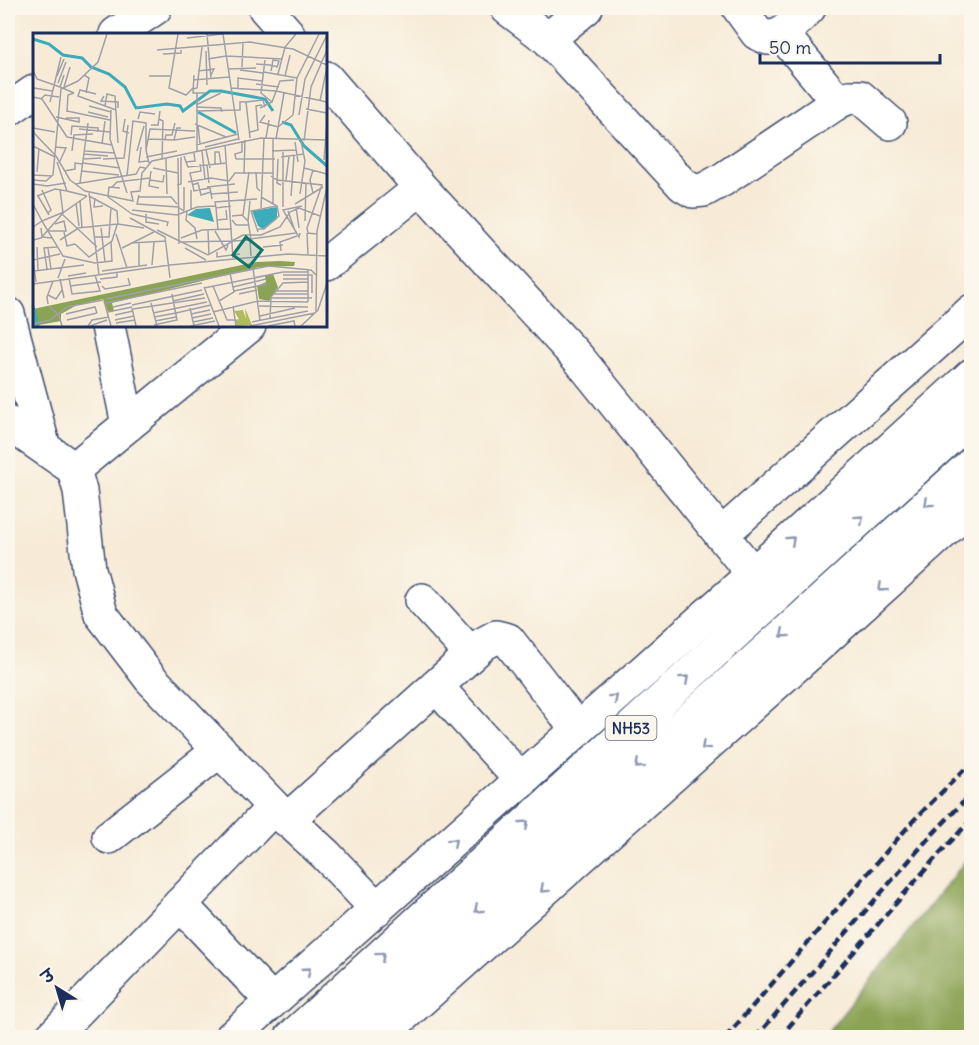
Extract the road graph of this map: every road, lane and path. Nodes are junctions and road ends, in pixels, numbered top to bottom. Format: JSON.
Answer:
{"nodes":[{"id":1,"x":155,"y":8,"type":"edge"},
{"id":2,"x":264,"y":8,"type":"edge"},
{"id":3,"x":507,"y":8,"type":"edge"},
{"id":4,"x":586,"y":8,"type":"edge"},
{"id":5,"x":739,"y":8,"type":"edge"},
{"id":6,"x":809,"y":8,"type":"edge"},
{"id":7,"x":118,"y":33,"type":"edge"},
{"id":8,"x":287,"y":33,"type":"edge"},
{"id":9,"x":782,"y":34,"type":"junction"},
{"id":10,"x":548,"y":39,"type":"junction"},
{"id":11,"x":327,"y":79,"type":"edge"},
{"id":12,"x":33,"y":93,"type":"edge"},
{"id":13,"x":838,"y":102,"type":"junction"},
{"id":14,"x":8,"y":110,"type":"edge"},
{"id":15,"x":890,"y":123,"type":"dead end"},
{"id":16,"x":421,"y":188,"type":"junction"},
{"id":17,"x":327,"y":263,"type":"edge"},
{"id":18,"x":972,"y":311,"type":"edge"},
{"id":19,"x":8,"y":314,"type":"edge"},
{"id":20,"x":108,"y":327,"type":"edge"},
{"id":21,"x":248,"y":327,"type":"edge"},
{"id":22,"x":972,"y":375,"type":"edge"},
{"id":23,"x":972,"y":417,"type":"edge"},
{"id":24,"x":8,"y":423,"type":"edge"},
{"id":25,"x":128,"y":425,"type":"junction"},
{"id":26,"x":44,"y":448,"type":"junction"},
{"id":27,"x":972,"y":464,"type":"edge"},
{"id":28,"x":74,"y":469,"type":"junction"},
{"id":29,"x":890,"y":471,"type":"junction"},
{"id":30,"x":972,"y":506,"type":"edge"},
{"id":31,"x":721,"y":535,"type":"junction"},
{"id":32,"x":753,"y":574,"type":"junction"},
{"id":33,"x":422,"y":600,"type":"dead end"},
{"id":34,"x":471,"y":654,"type":"junction"},
{"id":35,"x":436,"y":686,"type":"junction"},
{"id":36,"x":578,"y":730,"type":"junction"},
{"id":37,"x":220,"y":750,"type":"junction"},
{"id":38,"x":522,"y":781,"type":"junction"},
{"id":39,"x":281,"y":814,"type":"junction"},
{"id":40,"x":109,"y":837,"type":"dead end"},
{"id":41,"x":180,"y":904,"type":"junction"},
{"id":42,"x":377,"y":909,"type":"junction"},
{"id":43,"x":272,"y":1001,"type":"junction"},
{"id":44,"x":51,"y":1038,"type":"edge"},
{"id":45,"x":231,"y":1038,"type":"edge"},
{"id":46,"x":291,"y":1038,"type":"edge"},
{"id":47,"x":335,"y":1038,"type":"edge"},
{"id":48,"x":378,"y":1038,"type":"edge"}],
"edges":[{"from":1,"to":7,"type":"main road"},
{"from":2,"to":8,"type":"main road"},
{"from":3,"to":10,"type":"main road"},
{"from":4,"to":10,"type":"main road"},
{"from":5,"to":9,"type":"main road"},
{"from":6,"to":9,"type":"main road"},
{"from":9,"to":13,"type":"main road"},
{"from":10,"to":13,"type":"main road"},
{"from":11,"to":16,"type":"main road"},
{"from":12,"to":14,"type":"main road"},
{"from":13,"to":15,"type":"main road"},
{"from":16,"to":17,"type":"main road"},
{"from":16,"to":31,"type":"main road"},
{"from":18,"to":31,"type":"main road"},
{"from":19,"to":26,"type":"main road"},
{"from":20,"to":25,"type":"main road"},
{"from":21,"to":25,"type":"main road"},
{"from":22,"to":29,"type":"main road"},
{"from":23,"to":29,"type":"main road","number":"NH53"},
{"from":24,"to":26,"type":"main road"},
{"from":25,"to":28,"type":"main road"},
{"from":26,"to":28,"type":"main road"},
{"from":27,"to":47,"type":"main road","number":"NH53","one_way":true},
{"from":28,"to":37,"type":"main road"},
{"from":32,"to":29,"type":"main road","one_way":true},
{"from":46,"to":29,"type":"main road","number":"NH53","one_way":true},
{"from":30,"to":48,"type":"main road","one_way":true},
{"from":31,"to":32,"type":"main road"},
{"from":36,"to":32,"type":"main road","one_way":true},
{"from":33,"to":34,"type":"main road"},
{"from":34,"to":35,"type":"main road"},
{"from":34,"to":36,"type":"main road"},
{"from":35,"to":38,"type":"main road"},
{"from":35,"to":39,"type":"main road"},
{"from":36,"to":38,"type":"main road"},
{"from":37,"to":39,"type":"main road"},
{"from":37,"to":40,"type":"main road"},
{"from":42,"to":38,"type":"main road","one_way":true},
{"from":39,"to":41,"type":"main road"},
{"from":39,"to":42,"type":"main road"},
{"from":41,"to":43,"type":"main road"},
{"from":41,"to":44,"type":"main road"},
{"from":43,"to":42,"type":"main road","one_way":true},
{"from":43,"to":45,"type":"main road"}]}
